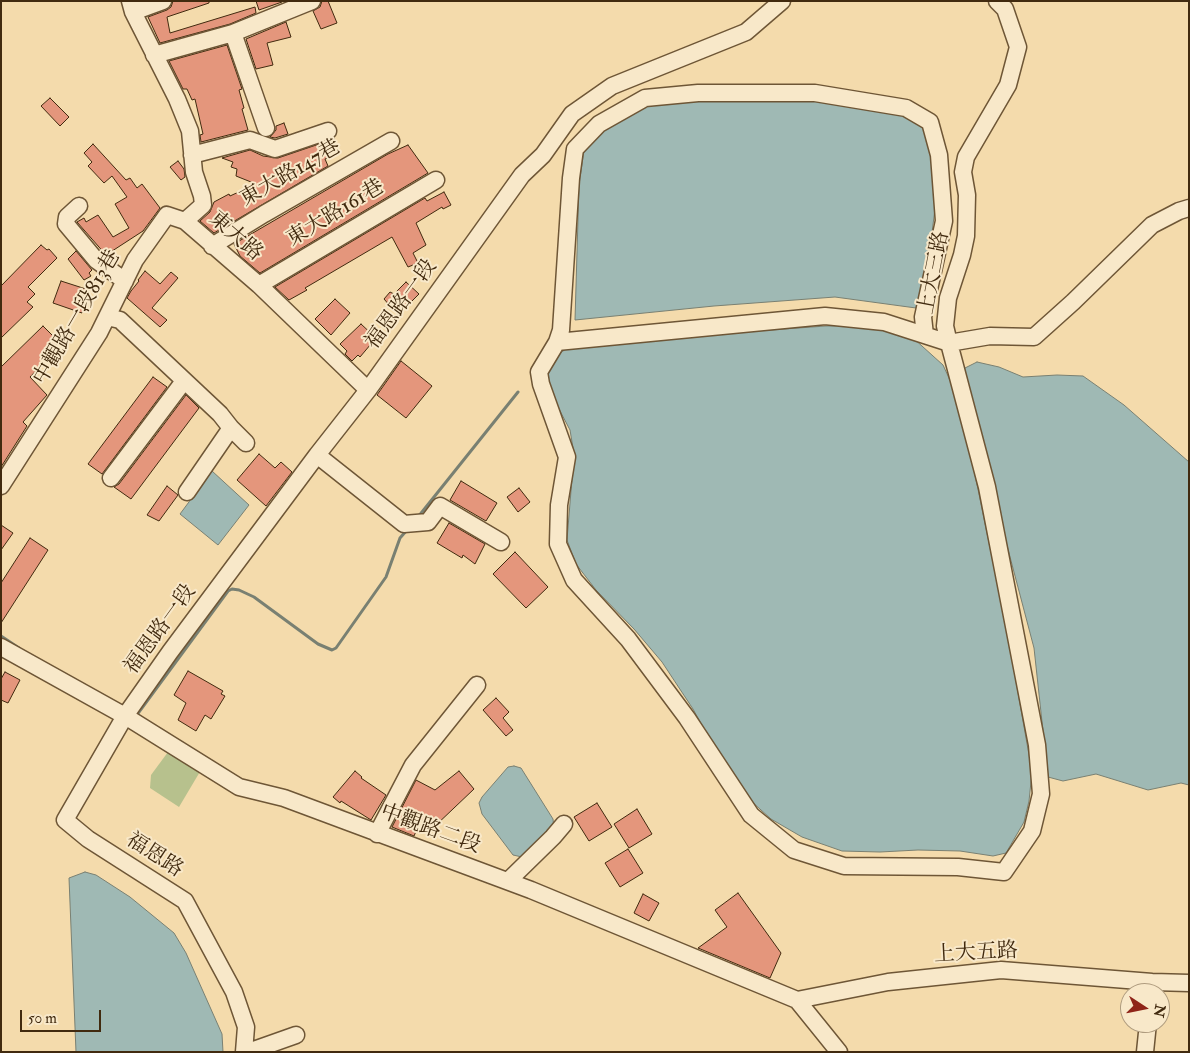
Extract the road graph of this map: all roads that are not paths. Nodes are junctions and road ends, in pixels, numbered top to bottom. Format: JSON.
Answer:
{"nodes":[{"id":1,"x":163,"y":1,"type":"edge"},
{"id":2,"x":312,"y":1,"type":"edge"},
{"id":3,"x":782,"y":1,"type":"edge"},
{"id":4,"x":997,"y":1,"type":"edge"},
{"id":5,"x":131,"y":7,"type":"edge"},
{"id":6,"x":234,"y":33,"type":"junction"},
{"id":7,"x":154,"y":55,"type":"junction"},
{"id":8,"x":266,"y":128,"type":"dead end"},
{"id":9,"x":328,"y":131,"type":"dead end"},
{"id":10,"x":391,"y":141,"type":"dead end"},
{"id":11,"x":551,"y":144,"type":"junction"},
{"id":12,"x":575,"y":150,"type":"junction"},
{"id":13,"x":192,"y":155,"type":"junction"},
{"id":14,"x":436,"y":180,"type":"dead end"},
{"id":15,"x":79,"y":206,"type":"dead end"},
{"id":16,"x":1189,"y":208,"type":"edge"},
{"id":17,"x":186,"y":222,"type":"junction"},
{"id":18,"x":212,"y":246,"type":"junction"},
{"id":19,"x":124,"y":281,"type":"junction"},
{"id":20,"x":258,"y":285,"type":"junction"},
{"id":21,"x":107,"y":317,"type":"junction"},
{"id":22,"x":925,"y":335,"type":"junction"},
{"id":23,"x":557,"y":342,"type":"junction"},
{"id":24,"x":949,"y":343,"type":"junction"},
{"id":25,"x":184,"y":382,"type":"junction"},
{"id":26,"x":368,"y":390,"type":"junction"},
{"id":27,"x":231,"y":428,"type":"junction"},
{"id":28,"x":246,"y":443,"type":"dead end"},
{"id":29,"x":317,"y":454,"type":"junction"},
{"id":30,"x":111,"y":478,"type":"dead end"},
{"id":31,"x":1,"y":486,"type":"edge"},
{"id":32,"x":187,"y":492,"type":"dead end"},
{"id":33,"x":501,"y":542,"type":"dead end"},
{"id":34,"x":1,"y":647,"type":"edge"},
{"id":35,"x":477,"y":685,"type":"dead end"},
{"id":36,"x":125,"y":716,"type":"junction"},
{"id":37,"x":564,"y":824,"type":"dead end"},
{"id":38,"x":377,"y":834,"type":"junction"},
{"id":39,"x":508,"y":881,"type":"junction"},
{"id":40,"x":1189,"y":983,"type":"edge"},
{"id":41,"x":1120,"y":984,"type":"edge"},
{"id":42,"x":1170,"y":986,"type":"edge"},
{"id":43,"x":797,"y":1000,"type":"junction"},
{"id":44,"x":1147,"y":1033,"type":"edge"},
{"id":45,"x":296,"y":1035,"type":"dead end"},
{"id":46,"x":244,"y":1052,"type":"edge"},
{"id":47,"x":248,"y":1052,"type":"edge"},
{"id":48,"x":839,"y":1052,"type":"edge"},
{"id":49,"x":1145,"y":1052,"type":"edge"}],
"edges":[{"from":1,"to":5,"type":"street"},
{"from":2,"to":6,"type":"street"},
{"from":3,"to":11,"type":"street","name":"福恩路一段"},
{"from":4,"to":24,"type":"street","name":"上大三路"},
{"from":5,"to":7,"type":"street","name":"東大路"},
{"from":6,"to":7,"type":"street"},
{"from":6,"to":8,"type":"street"},
{"from":7,"to":13,"type":"street","name":"東大路"},
{"from":9,"to":13,"type":"street"},
{"from":10,"to":18,"type":"street","name":"東大路147巷"},
{"from":11,"to":12,"type":"street"},
{"from":11,"to":26,"type":"street","name":"福恩路一段"},
{"from":12,"to":22,"type":"street"},
{"from":12,"to":23,"type":"street"},
{"from":13,"to":17,"type":"street","name":"東大路"},
{"from":14,"to":20,"type":"street","name":"東大路161巷"},
{"from":15,"to":19,"type":"street"},
{"from":16,"to":24,"type":"street","name":"上大三路"},
{"from":17,"to":18,"type":"street","name":"東大路"},
{"from":17,"to":19,"type":"street","name":"中觀路一段813巷"},
{"from":18,"to":20,"type":"street","name":"東大路"},
{"from":19,"to":21,"type":"street","name":"中觀路一段813巷"},
{"from":20,"to":26,"type":"street","name":"東大路"},
{"from":21,"to":25,"type":"street"},
{"from":21,"to":31,"type":"street","name":"中觀路一段813巷"},
{"from":22,"to":23,"type":"street"},
{"from":22,"to":24,"type":"street"},
{"from":23,"to":24,"type":"street"},
{"from":25,"to":27,"type":"street"},
{"from":25,"to":30,"type":"street"},
{"from":26,"to":29,"type":"street","name":"福恩路一段"},
{"from":27,"to":28,"type":"street"},
{"from":27,"to":32,"type":"street"},
{"from":29,"to":33,"type":"street"},
{"from":29,"to":36,"type":"street","name":"福恩路一段"},
{"from":34,"to":36,"type":"street","name":"中觀路二段"},
{"from":35,"to":38,"type":"street"},
{"from":36,"to":38,"type":"street","name":"中觀路二段"},
{"from":36,"to":46,"type":"street","name":"福恩路"},
{"from":37,"to":39,"type":"street"},
{"from":38,"to":39,"type":"street","name":"中觀路二段"},
{"from":39,"to":43,"type":"street","name":"中觀路二段"},
{"from":40,"to":42,"type":"street","name":"上大五路"},
{"from":41,"to":43,"type":"street","name":"上大五路"},
{"from":43,"to":48,"type":"street","name":"中觀路二段"},
{"from":44,"to":49,"type":"street"},
{"from":45,"to":47,"type":"street"}]}
